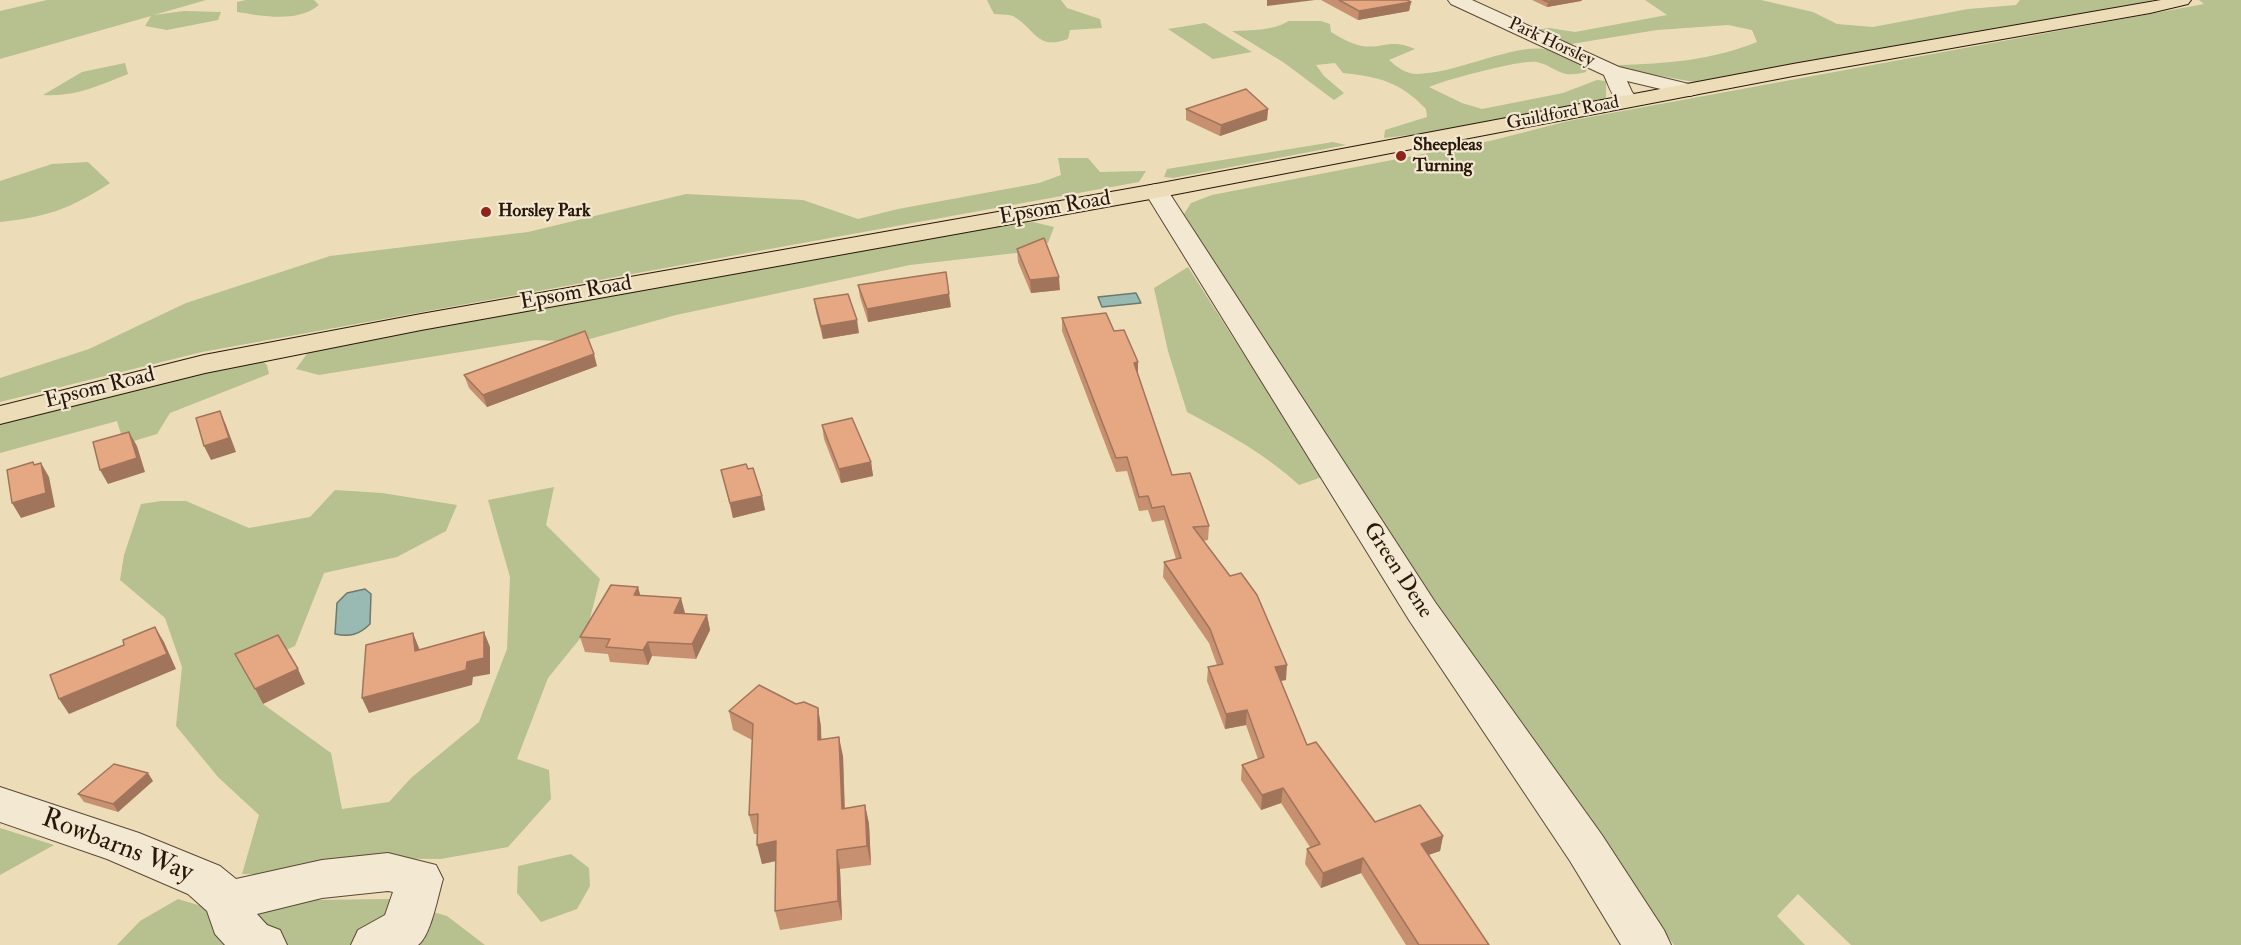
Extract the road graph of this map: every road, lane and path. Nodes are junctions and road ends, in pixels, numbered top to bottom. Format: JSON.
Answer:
{"nodes":[{"id":1,"x":1457,"y":0,"type":"edge"},
{"id":2,"x":2182,"y":0,"type":"edge"},
{"id":3,"x":1612,"y":71,"type":"junction"},
{"id":4,"x":1690,"y":90,"type":"junction"},
{"id":5,"x":1630,"y":101,"type":"junction"},
{"id":6,"x":1156,"y":191,"type":"junction"},
{"id":7,"x":0,"y":415,"type":"edge"},
{"id":8,"x":0,"y":804,"type":"edge"},
{"id":9,"x":228,"y":901,"type":"junction"},
{"id":10,"x":264,"y":945,"type":"edge"},
{"id":11,"x":375,"y":945,"type":"edge"},
{"id":12,"x":1647,"y":945,"type":"edge"}],
"edges":[{"from":1,"to":3,"type":"street","name":"Park Horsley"},
{"from":2,"to":4,"type":"main road","name":"Guildford Road"},
{"from":3,"to":4,"type":"street","name":"Park Horsley"},
{"from":3,"to":5,"type":"street","name":"Park Horsley"},
{"from":4,"to":5,"type":"main road","name":"Guildford Road"},
{"from":5,"to":6,"type":"main road","name":"Guildford Road"},
{"from":6,"to":7,"type":"main road","name":"Epsom Road"},
{"from":6,"to":12,"type":"street","name":"Green Dene"},
{"from":8,"to":9,"type":"street","name":"Rowbarns Way"},
{"from":9,"to":10,"type":"street","name":"Rowbarns Way"},
{"from":9,"to":11,"type":"street"}]}
